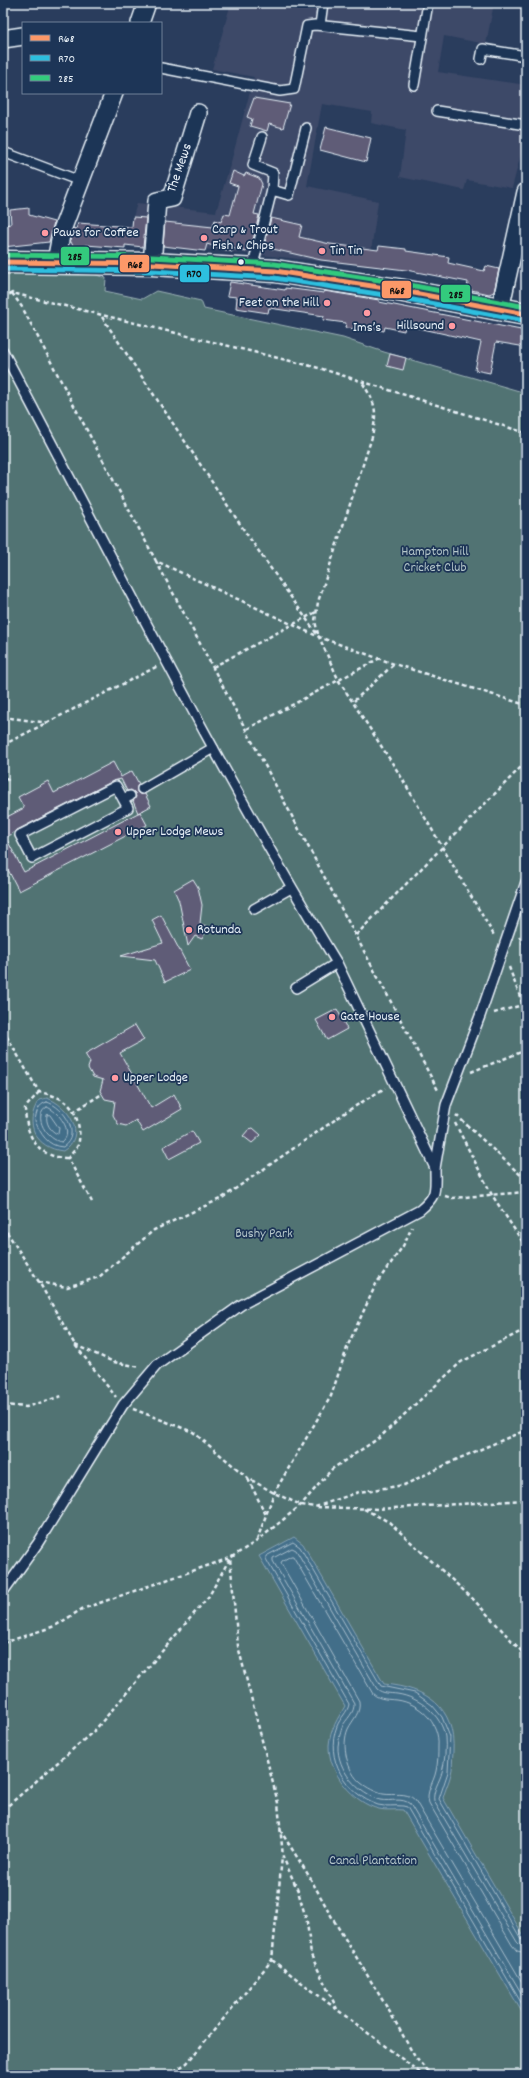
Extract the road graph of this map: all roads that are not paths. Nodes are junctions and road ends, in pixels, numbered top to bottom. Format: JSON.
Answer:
{"nodes":[{"id":1,"x":147,"y":3,"type":"edge"},
{"id":2,"x":323,"y":3,"type":"edge"},
{"id":3,"x":428,"y":3,"type":"edge"},
{"id":4,"x":140,"y":22,"type":"edge"},
{"id":5,"x":320,"y":25,"type":"junction"},
{"id":6,"x":22,"y":36,"type":"edge"},
{"id":7,"x":422,"y":36,"type":"junction"},
{"id":8,"x":3,"y":39,"type":"edge"},
{"id":9,"x":526,"y":56,"type":"edge"},
{"id":10,"x":481,"y":59,"type":"dead end"},
{"id":11,"x":162,"y":68,"type":"edge"},
{"id":12,"x":414,"y":84,"type":"dead end"},
{"id":13,"x":114,"y":94,"type":"edge"},
{"id":14,"x":437,"y":111,"type":"dead end"},
{"id":15,"x":198,"y":113,"type":"dead end"},
{"id":16,"x":526,"y":125,"type":"edge"},
{"id":17,"x":306,"y":128,"type":"dead end"},
{"id":18,"x":262,"y":137,"type":"dead end"},
{"id":19,"x":3,"y":152,"type":"edge"},
{"id":20,"x":80,"y":181,"type":"junction"},
{"id":21,"x":272,"y":190,"type":"junction"},
{"id":22,"x":526,"y":192,"type":"edge"},
{"id":23,"x":522,"y":227,"type":"edge"},
{"id":24,"x":56,"y":261,"type":"junction"},
{"id":25,"x":3,"y":262,"type":"edge"},
{"id":26,"x":152,"y":264,"type":"junction"},
{"id":27,"x":252,"y":269,"type":"junction"},
{"id":28,"x":500,"y":309,"type":"junction"},
{"id":29,"x":526,"y":314,"type":"edge"},
{"id":30,"x":3,"y":351,"type":"edge"},
{"id":31,"x":213,"y":748,"type":"junction"},
{"id":32,"x":142,"y":789,"type":"dead end"},
{"id":33,"x":126,"y":797,"type":"joint"},
{"id":34,"x":526,"y":882,"type":"edge"},
{"id":35,"x":291,"y":888,"type":"junction"},
{"id":36,"x":254,"y":909,"type":"dead end"},
{"id":37,"x":336,"y":963,"type":"junction"},
{"id":38,"x":296,"y":988,"type":"dead end"},
{"id":39,"x":435,"y":1168,"type":"junction"},
{"id":40,"x":3,"y":1592,"type":"edge"},
{"id":41,"x":3,"y":2073,"type":"edge"},
{"id":42,"x":6,"y":2075,"type":"edge"}],
"edges":[{"from":1,"to":4,"type":"street"},
{"from":2,"to":5,"type":"lane"},
{"from":3,"to":7,"type":"lane"},
{"from":5,"to":7,"type":"lane"},
{"from":5,"to":11,"type":"lane"},
{"from":6,"to":8,"type":"street"},
{"from":7,"to":12,"type":"lane"},
{"from":9,"to":10,"type":"lane"},
{"from":13,"to":20,"type":"street"},
{"from":14,"to":16,"type":"lane"},
{"from":15,"to":26,"type":"street","name":"The Mews"},
{"from":17,"to":21,"type":"lane"},
{"from":18,"to":21,"type":"lane"},
{"from":19,"to":20,"type":"lane"},
{"from":20,"to":24,"type":"street"},
{"from":21,"to":27,"type":"lane"},
{"from":22,"to":23,"type":"street"},
{"from":23,"to":28,"type":"street"},
{"from":24,"to":25,"type":"main road"},
{"from":24,"to":26,"type":"main road"},
{"from":26,"to":27,"type":"main road"},
{"from":27,"to":28,"type":"main road"},
{"from":28,"to":29,"type":"main road"},
{"from":30,"to":31,"type":"lane"},
{"from":31,"to":32,"type":"lane"},
{"from":31,"to":35,"type":"lane"},
{"from":33,"to":33,"type":"lane"},
{"from":34,"to":39,"type":"lane"},
{"from":35,"to":36,"type":"lane"},
{"from":35,"to":37,"type":"lane"},
{"from":37,"to":38,"type":"lane"},
{"from":37,"to":39,"type":"lane"},
{"from":39,"to":40,"type":"lane"},
{"from":41,"to":42,"type":"lane"}]}
